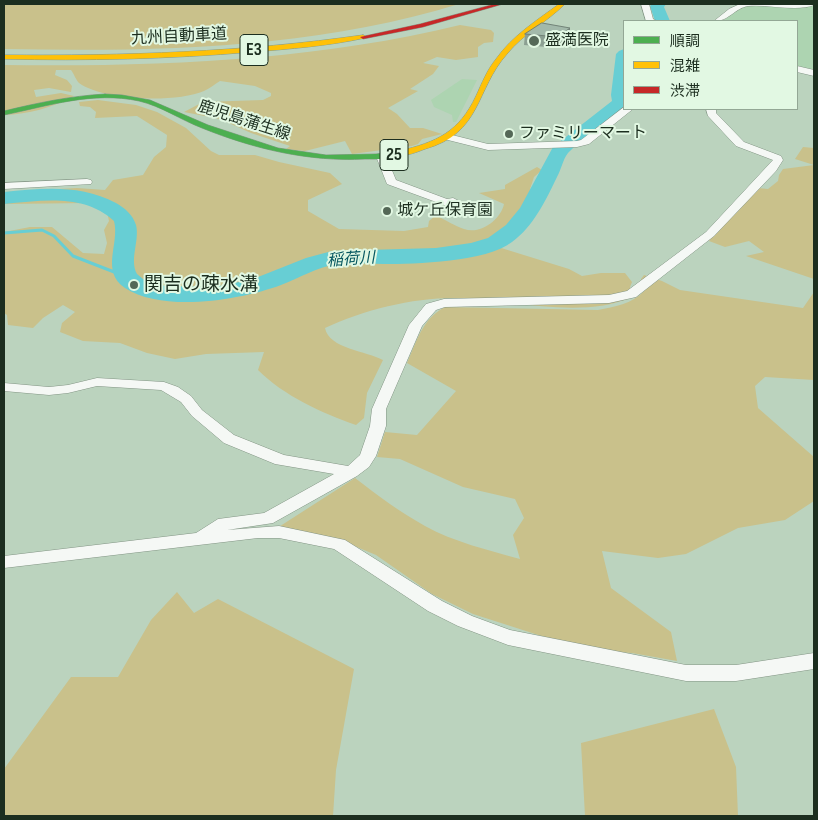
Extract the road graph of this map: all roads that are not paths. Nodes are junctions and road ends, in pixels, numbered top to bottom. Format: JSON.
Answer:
{"nodes":[{"id":1,"x":482,"y":4,"type":"edge"},
{"id":2,"x":500,"y":4,"type":"edge"},
{"id":3,"x":562,"y":4,"type":"edge"},
{"id":4,"x":645,"y":4,"type":"edge"},
{"id":5,"x":811,"y":4,"type":"edge"},
{"id":6,"x":650,"y":20,"type":"edge"},
{"id":7,"x":719,"y":20,"type":"edge"},
{"id":8,"x":4,"y":52,"type":"edge"},
{"id":9,"x":4,"y":57,"type":"edge"},
{"id":10,"x":798,"y":69,"type":"edge"},
{"id":11,"x":814,"y":73,"type":"edge"},
{"id":12,"x":627,"y":110,"type":"edge"},
{"id":13,"x":711,"y":110,"type":"edge"},
{"id":14,"x":4,"y":113,"type":"edge"},
{"id":15,"x":448,"y":137,"type":"junction"},
{"id":16,"x":381,"y":156,"type":"junction"},
{"id":17,"x":87,"y":182,"type":"dead end"},
{"id":18,"x":4,"y":186,"type":"edge"},
{"id":19,"x":453,"y":201,"type":"dead end"},
{"id":20,"x":4,"y":387,"type":"edge"},
{"id":21,"x":351,"y":472,"type":"junction"},
{"id":22,"x":200,"y":539,"type":"junction"},
{"id":23,"x":4,"y":562,"type":"edge"},
{"id":24,"x":22,"y":562,"type":"junction"},
{"id":25,"x":4,"y":567,"type":"edge"},
{"id":26,"x":814,"y":661,"type":"edge"}],
"edges":[{"from":1,"to":8,"type":"main road","name":"九州自動車道","number":"E3"},
{"from":2,"to":9,"type":"main road","name":"九州自動車道","number":"E3"},
{"from":3,"to":15,"type":"main road","name":"鹿児島蒲生線","number":"25"},
{"from":4,"to":6,"type":"street"},
{"from":5,"to":7,"type":"street"},
{"from":10,"to":11,"type":"street"},
{"from":12,"to":15,"type":"street"},
{"from":13,"to":21,"type":"street"},
{"from":14,"to":16,"type":"main road","name":"鹿児島蒲生線","number":"25"},
{"from":15,"to":16,"type":"main road","name":"鹿児島蒲生線","number":"25"},
{"from":16,"to":19,"type":"street"},
{"from":17,"to":18,"type":"street"},
{"from":20,"to":21,"type":"street"},
{"from":21,"to":22,"type":"street"},
{"from":22,"to":24,"type":"street"},
{"from":22,"to":26,"type":"street"},
{"from":23,"to":24,"type":"street"},
{"from":24,"to":25,"type":"street"}]}
